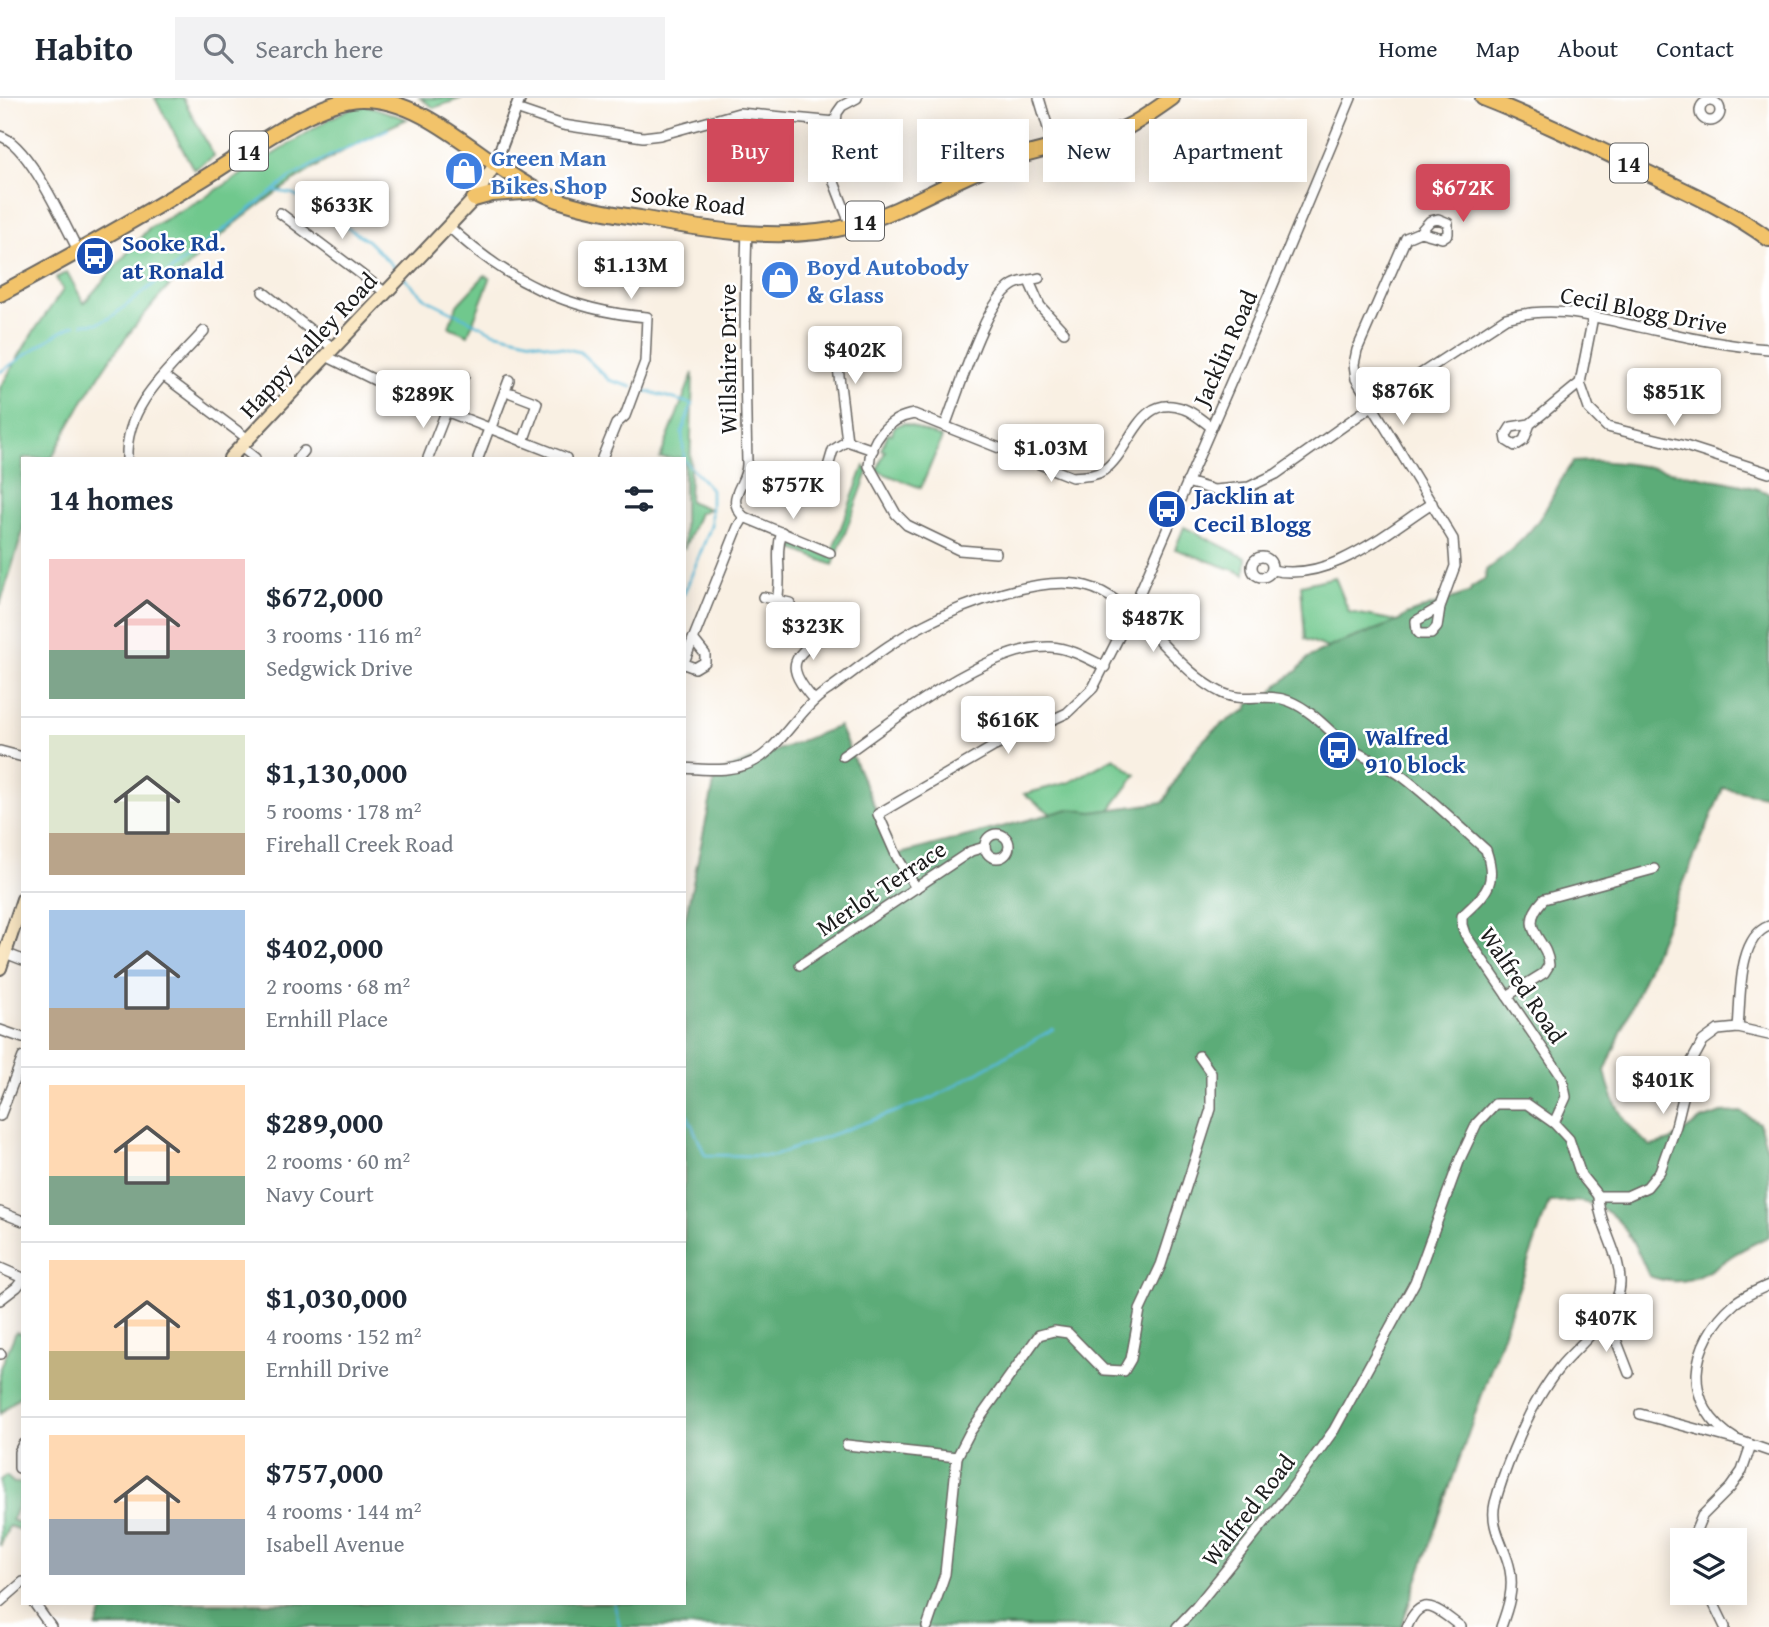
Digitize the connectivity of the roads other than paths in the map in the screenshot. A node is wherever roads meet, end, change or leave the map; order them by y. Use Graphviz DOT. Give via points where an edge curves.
graph roads {
  1 [pos="857,98"];
  2 [pos="1040,98"];
  3 [pos="1172,98"];
  4 [pos="1351,98"];
  5 [pos="1483,98"];
  6 [pos="518,103"];
  7 [pos="808,119"];
  8 [pos="836,119"];
  9 [pos="1046,119"];
  10 [pos="1135,122"];
  11 [pos="0,135"];
  12 [pos="1043,151"];
  13 [pos="495,163"];
  14 [pos="835,182"];
  15 [pos="538,191"];
  16 [pos="474,199"];
  17 [pos="280,213"];
  18 [pos="448,226"];
  19 [pos="851,226"];
  20 [pos="747,231"];
  21 [pos="1420,232"];
  22 [pos="1769,239"];
  23 [pos="79,252"];
  24 [pos="263,292"];
  25 [pos="386,293"];
  26 [pos="0,295"];
  27 [pos="1593,317"];
  28 [pos="204,331"];
  29 [pos="1065,332"];
  30 [pos="834,335"];
  31 [pos="1769,349"];
  32 [pos="330,352"];
  33 [pos="164,376"];
  34 [pos="464,376"];
  35 [pos="509,380"];
  36 [pos="1580,383"];
  37 [pos="511,393"];
  38 [pos="1373,405"];
  39 [pos="436,408"];
  40 [pos="446,412"];
  41 [pos="1530,424"];
  42 [pos="945,426"];
  43 [pos="1211,427"];
  44 [pos="490,429"];
  45 [pos="847,441"];
  46 [pos="523,442"];
  47 [pos="244,443"];
  48 [pos="873,450"];
  49 [pos="127,457"];
  50 [pos="231,457"];
  51 [pos="254,457"];
  52 [pos="428,457"];
  53 [pos="478,457"];
  54 [pos="563,457"];
  55 [pos="602,457"];
  56 [pos="1769,474"];
  57 [pos="1187,482"];
  58 [pos="822,487"];
  59 [pos="1432,503"];
  60 [pos="744,517"];
  61 [pos="782,532"];
  62 [pos="830,553"];
  63 [pos="996,553"];
  64 [pos="1272,569"];
  65 [pos="763,597"];
  66 [pos="777,600"];
  67 [pos="790,603"];
  68 [pos="1440,607"];
  69 [pos="1131,613"];
  70 [pos="830,629"];
  71 [pos="693,639"];
  72 [pos="686,658"];
  73 [pos="686,664"];
  74 [pos="1105,667"];
  75 [pos="814,700"];
  76 [pos="0,751"];
  77 [pos="843,755"];
  78 [pos="21,756"];
  79 [pos="686,768"];
  80 [pos="985,847"];
  81 [pos="1654,869"];
  82 [pos="916,888"];
  83 [pos="21,905"];
  84 [pos="1769,926"];
  85 [pos="5,953"];
  86 [pos="21,959"];
  87 [pos="800,965"];
  88 [pos="0,968"];
  89 [pos="1507,996"];
  90 [pos="1738,1028"];
  91 [pos="0,1030"];
  92 [pos="1769,1035"];
  93 [pos="21,1037"];
  94 [pos="1199,1056"];
  95 [pos="21,1062"];
  96 [pos="0,1116"];
  97 [pos="1554,1123"];
  98 [pos="1598,1196"];
  99 [pos="0,1212"];
  100 [pos="21,1220"];
  101 [pos="0,1268"];
  102 [pos="21,1278"];
  103 [pos="21,1282"];
  104 [pos="1769,1284"];
  105 [pos="0,1300"];
  106 [pos="1600,1323"];
  107 [pos="1629,1373"];
  108 [pos="1640,1414"];
  109 [pos="1737,1440"];
  110 [pos="1751,1444"];
  111 [pos="846,1445"];
  112 [pos="21,1448"];
  113 [pos="1769,1451"];
  114 [pos="957,1457"];
  115 [pos="19,1468"];
  116 [pos="1697,1528"];
  117 [pos="21,1585"];
  118 [pos="0,1602"];
  119 [pos="35,1605"];
  120 [pos="1714,1605"];
  121 [pos="51,1627"];
  122 [pos="927,1627"];
  123 [pos="1177,1627"];
  124 [pos="1407,1627"];
  125 [pos="1461,1627"];
  126 [pos="1501,1627"];
  127 [pos="1725,1627"];
  1 -- 8 [label="street" via="842,106"];
  2 -- 9 [label="street"];
  3 -- 10 [label="main road, Sooke Road / 14"];
  4 -- 43 [label="street, Jacklin Road"];
  5 -- 22 [label="main road, 14" via="1724,210"];
  6 -- 7 [label="street" via="563,125 638,137 739,113"];
  6 -- 13 [label="street"];
  11 -- 23 [label="street" via="27,156"];
  12 -- 19 [label="main road, Sooke Road / 14" via="994,164"];
  13 -- 15 [label="main road, Sooke Road / 14"];
  13 -- 16 [label="main road, Happy Valley Road"];
  13 -- 23 [label="main road, Sooke Road / 14" via="423,114 401,104 358,98 330,104 297,120"];
  14 -- 19 [label="street"];
  15 -- 16 [label="main road"];
  15 -- 20 [label="main road, Sooke Road / 14" via="613,214"];
  16 -- 18 [label="main road, Happy Valley Road"];
  17 -- 25 [label="street"];
  18 -- 25 [label="main road, Happy Valley Road"];
  18 -- 55 [label="street" via="507,274 567,302 648,317 645,362 625,416 616,424"];
  19 -- 20 [label="main road, Sooke Road / 14" via="812,234"];
  20 -- 60 [label="street, Willshire Drive" via="747,469 735,499"];
  21 -- 38 [label="street" via="1406,239 1357,350 1356,379"];
  23 -- 26 [label="main road, Sooke Road / 14"];
  24 -- 32 [label="street"];
  25 -- 32 [label="main road, Happy Valley Road"];
  27 -- 31 [label="street, Cecil Blogg Drive" via="1731,346"];
  27 -- 36 [label="street"];
  27 -- 38 [label="street, Cecil Blogg Drive" via="1549,310 1506,318"];
  28 -- 33 [label="street"];
  29 -- 42 [label="street" via="1040,306 1034,279 1013,286 988,316"];
  30 -- 45 [label="street"];
  32 -- 39 [label="street" via="384,386"];
  32 -- 47 [label="main road, Happy Valley Road"];
  33 -- 47 [label="street"];
  33 -- 49 [label="street" via="135,414"];
  34 -- 39 [label="street" via="448,378"];
  35 -- 44 [label="street"];
  36 -- 41 [label="street"];
  36 -- 56 [label="street" via="1589,409 1607,427"];
  37 -- 46 [label="street" via="537,403"];
  38 -- 57 [label="street, Cecil Blogg Drive" via="1276,474 1249,487 1214,490"];
  38 -- 59 [label="street"];
  39 -- 40 [label="street"];
  40 -- 44 [label="street"];
  40 -- 52 [label="street"];
  42 -- 43 [label="street" via="1072,477 1104,470 1142,418 1155,409 1183,408"];
  42 -- 48 [label="street" via="914,414 899,416 887,425"];
  43 -- 57 [label="street, Jacklin Road"];
  44 -- 46 [label="street"];
  44 -- 53 [label="street"];
  45 -- 48 [label="street"];
  45 -- 58 [label="street" via="833,450"];
  46 -- 54 [label="street"];
  47 -- 50 [label="main road, Happy Valley Road"];
  47 -- 51 [label="street"];
  48 -- 63 [label="street" via="870,471 901,520 959,551"];
  57 -- 69 [label="street, Jacklin Road"];
  59 -- 64 [label="street" via="1331,566 1296,573"];
  59 -- 68 [label="street" via="1453,538 1455,566"];
  60 -- 61 [label="street"];
  60 -- 71 [label="street"];
  61 -- 62 [label="street"];
  61 -- 66 [label="street" via="777,551"];
  65 -- 66 [label="street"];
  66 -- 67 [label="street"];
  69 -- 74 [label="street, Jacklin Road"];
  69 -- 75 [label="street, Walfred Road" via="1085,585 1041,586 993,597 924,625"];
  69 -- 89 [label="street, Walfred Road" via="1206,684 1226,695 1269,696 1304,708 1350,748 1401,775 1486,850 1491,879 1486,892 1462,916 1462,925"];
  70 -- 75 [label="street" via="798,655 794,668 797,680"];
  71 -- 72 [label="street"];
  71 -- 73 [label="street" via="705,654 705,662 695,668"];
  74 -- 77 [label="street" via="1067,650 1032,648 1015,653 956,678"];
  74 -- 82 [label="street, Jacklin Road" via="1093,688 1067,713 993,747 878,814"];
  75 -- 79 [label="street, Walfred Road" via="753,762 720,769"];
  76 -- 78 [label="street"];
  80 -- 82 [label="street, Merlot Terrace" via="971,851"];
  81 -- 89 [label="street" via="1544,900 1533,915 1532,929 1549,965"];
  82 -- 87 [label="street, Merlot Terrace"];
  83 -- 85 [label="main road"];
  84 -- 90 [label="street" via="1756,933 1746,953"];
  85 -- 86 [label="street"];
  85 -- 88 [label="main road"];
  89 -- 97 [label="street, Walfred Road" via="1562,1077 1566,1097"];
  90 -- 92 [label="street"];
  90 -- 98 [label="street" via="1718,1030 1703,1041 1692,1061 1660,1171 1647,1188 1627,1196"];
  91 -- 93 [label="street"];
  94 -- 114 [label="street" via="1211,1073 1211,1109 1161,1265 1140,1310 1131,1359 1124,1371 1104,1370 1068,1333 1039,1335"];
  95 -- 96 [label="street"];
  97 -- 98 [label="street" via="1569,1139 1581,1175"];
  97 -- 123 [label="street, Walfred Road" via="1527,1104 1495,1104 1477,1123 1415,1282 1334,1430"];
  98 -- 106 [label="street" via="1620,1284 1618,1298"];
  99 -- 100 [label="street"];
  101 -- 102 [label="street"];
  103 -- 105 [label="street"];
  104 -- 109 [label="street" via="1720,1317 1698,1358 1696,1380 1710,1418"];
  106 -- 107 [label="street" via="1615,1336"];
  106 -- 126 [label="street" via="1559,1368 1538,1400 1522,1429 1494,1505 1496,1533 1510,1567 1512,1587"];
  108 -- 109 [label="street"];
  109 -- 110 [label="street"];
  110 -- 113 [label="street"];
  110 -- 116 [label="street" via="1742,1471 1702,1516"];
  111 -- 114 [label="street"];
  112 -- 115 [label="street"];
  114 -- 122 [label="street" via="945,1574"];
  117 -- 118 [label="street"];
  119 -- 121 [label="street"];
  120 -- 127 [label="street"];
  124 -- 125 [label="street" via="1412,1614 1426,1606"];
}
